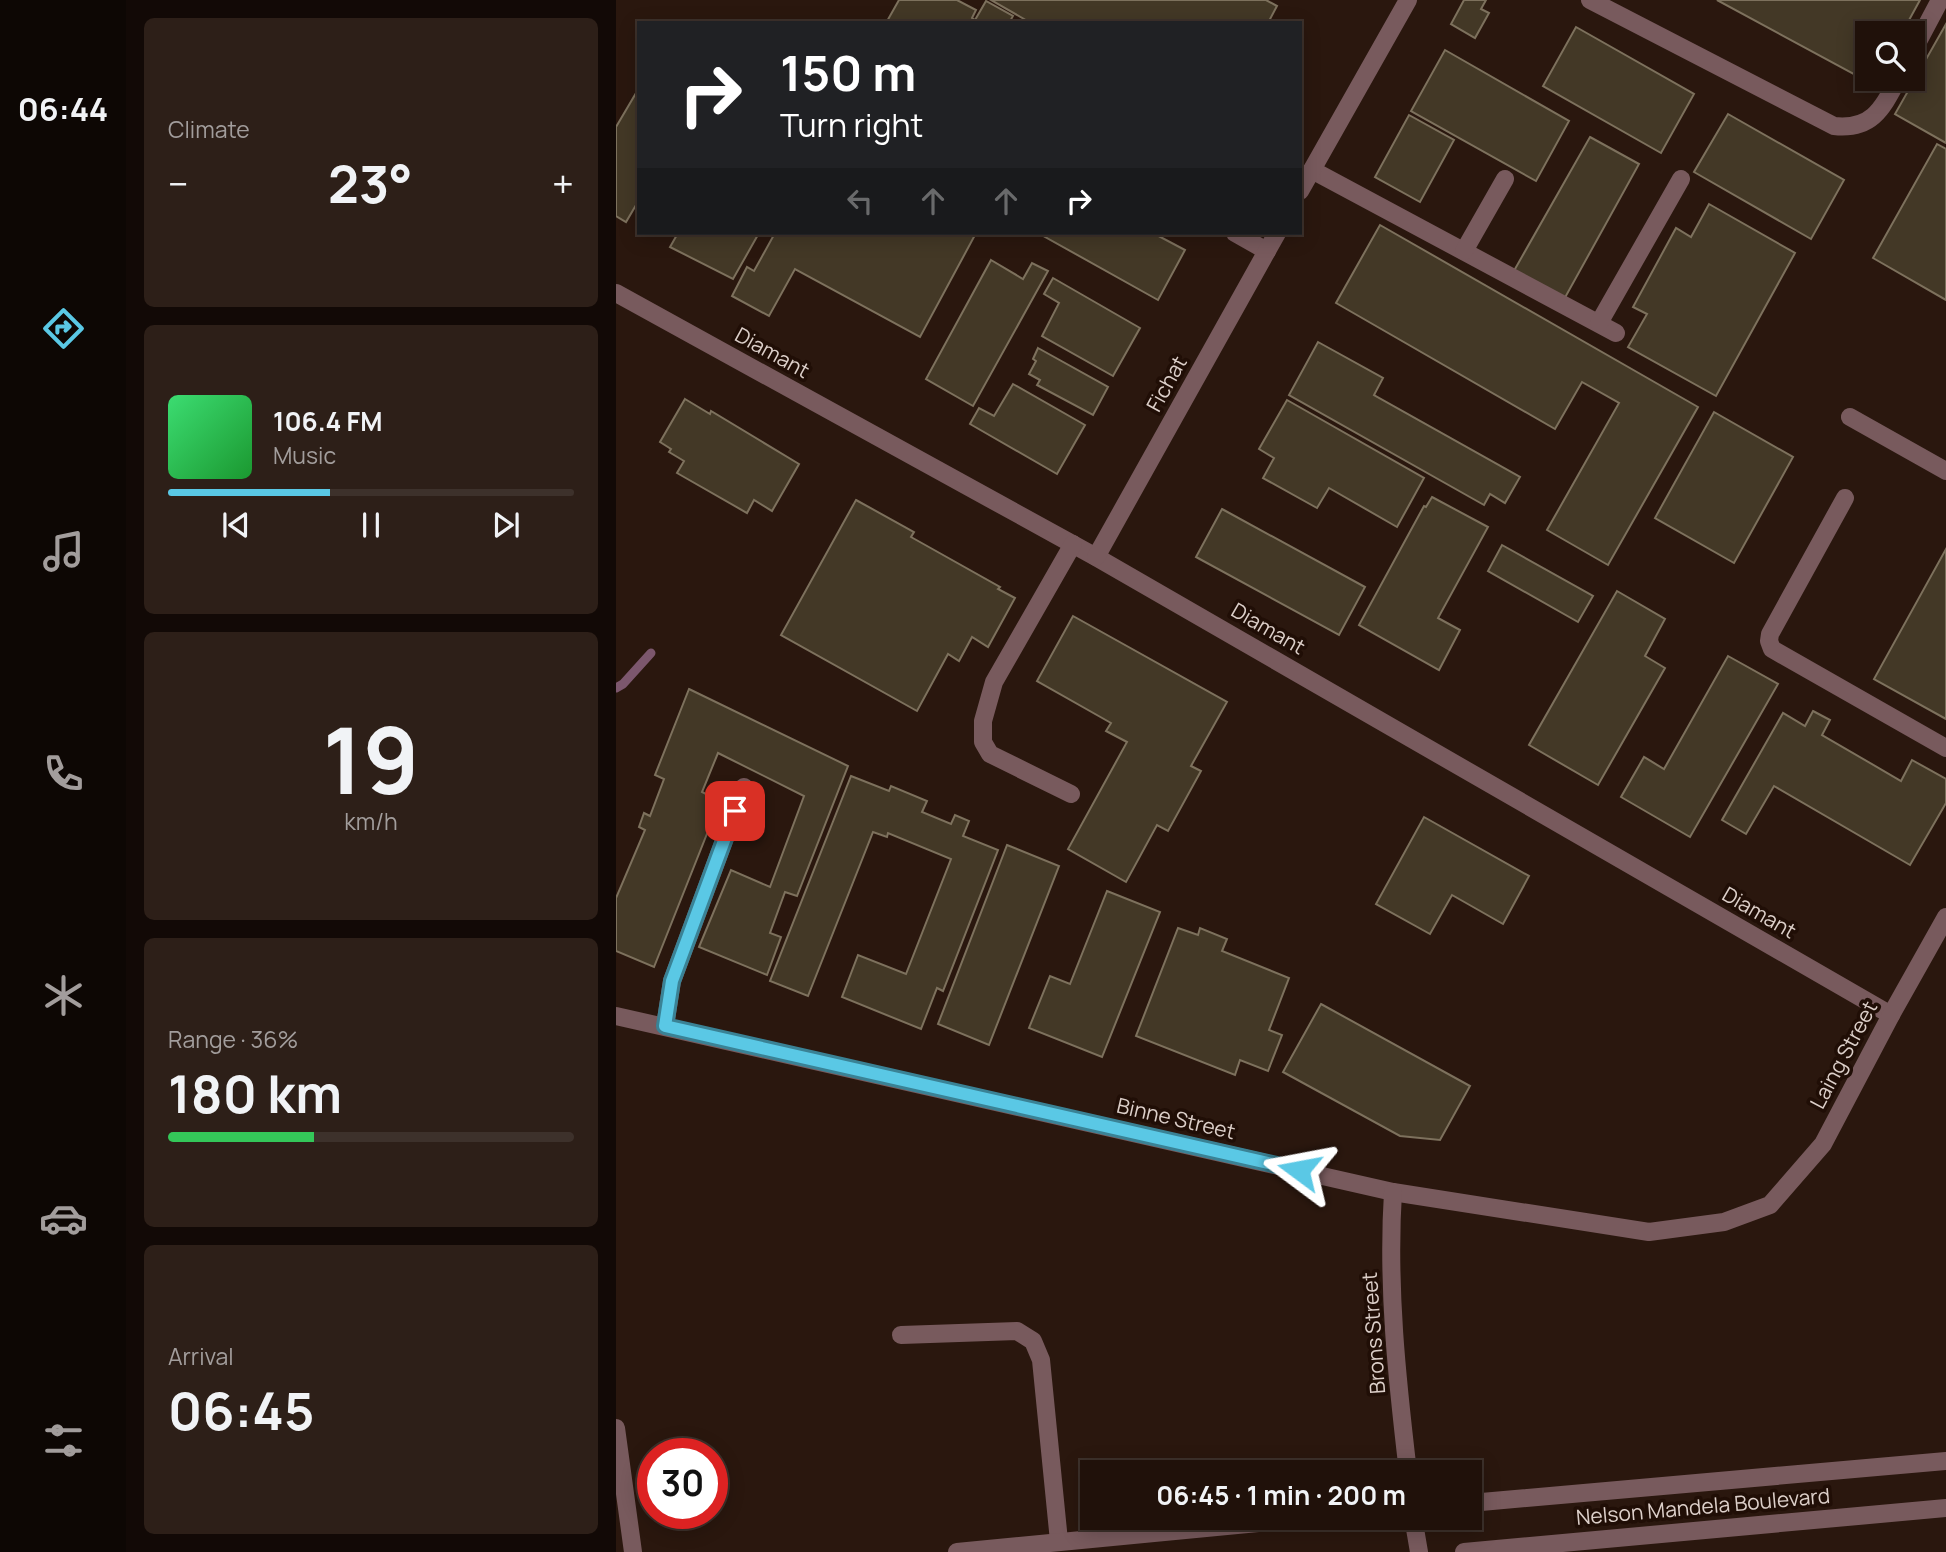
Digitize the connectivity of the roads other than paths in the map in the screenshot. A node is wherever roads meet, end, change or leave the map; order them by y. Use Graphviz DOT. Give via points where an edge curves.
graph roads {
  1 [pos="1408,0"];
  2 [pos="1590,0"];
  3 [pos="1940,0"];
  4 [pos="1925,28"];
  5 [pos="1892,91"];
  6 [pos="1312,170"];
  7 [pos="1505,179"];
  8 [pos="1681,179"];
  9 [pos="1302,188"];
  10 [pos="1239,235"];
  11 [pos="1276,235"];
  12 [pos="1267,251"];
  13 [pos="1464,251"];
  14 [pos="616,293"];
  15 [pos="1599,323"];
  16 [pos="1616,332"];
  17 [pos="1850,417"];
  18 [pos="1946,471"];
  19 [pos="1845,498"];
  20 [pos="1073,544"];
  21 [pos="1096,557"];
  22 [pos="1946,748"];
  23 [pos="744,787"];
  24 [pos="1070,794"];
  25 [pos="1946,917"];
  26 [pos="1891,1015"];
  27 [pos="616,1016"];
  28 [pos="665,1026"];
  29 [pos="1393,1192"];
  30 [pos="1770,1205"];
  31 [pos="901,1335"];
  32 [pos="616,1428"];
  33 [pos="1407,1460"];
  34 [pos="1946,1461"];
  35 [pos="1482,1502"];
  36 [pos="1946,1508"];
  37 [pos="1179,1530"];
  38 [pos="1415,1530"];
  39 [pos="1059,1541"];
  40 [pos="994,1550"];
  41 [pos="633,1552"];
  42 [pos="957,1552"];
  43 [pos="1419,1552"];
  44 [pos="1464,1552"];
  1 -- 6 [label="street"];
  2 -- 5 [label="street" via="1834,126 1851,128 1866,123"];
  3 -- 4 [label="street"];
  6 -- 9 [label="street"];
  6 -- 13 [label="street"];
  7 -- 13 [label="street"];
  8 -- 15 [label="street"];
  10 -- 12 [label="street"];
  11 -- 12 [label="street, Fichat"];
  12 -- 21 [label="street, Fichat"];
  13 -- 15 [label="street"];
  14 -- 20 [label="street, Diamant"];
  15 -- 16 [label="street"];
  17 -- 18 [label="street"];
  19 -- 22 [label="street" via="1770,634 1772,649"];
  20 -- 21 [label="street, Diamant"];
  20 -- 24 [label="street" via="994,682 983,721 983,741 990,754"];
  21 -- 26 [label="street, Diamant"];
  23 -- 28 [label="street" via="672,981"];
  25 -- 26 [label="street, Laing Street"];
  26 -- 30 [label="street, Laing Street" via="1823,1144"];
  27 -- 28 [label="street, Binne Street"];
  28 -- 29 [label="street, Binne Street"];
  29 -- 30 [label="street, Binne Street" via="1649,1232 1724,1222"];
  29 -- 33 [label="street, Brons Street" via="1393,1310"];
  31 -- 39 [label="street" via="1017,1331 1033,1341 1041,1360"];
  32 -- 41 [label="street"];
  34 -- 35 [label="street, Nelson Mandela Boulevard"];
  36 -- 44 [label="street, Nelson Mandela Boulevard"];
  37 -- 39 [label="street"];
  38 -- 43 [label="street"];
  39 -- 40 [label="street"];
  40 -- 42 [label="street"];
}
